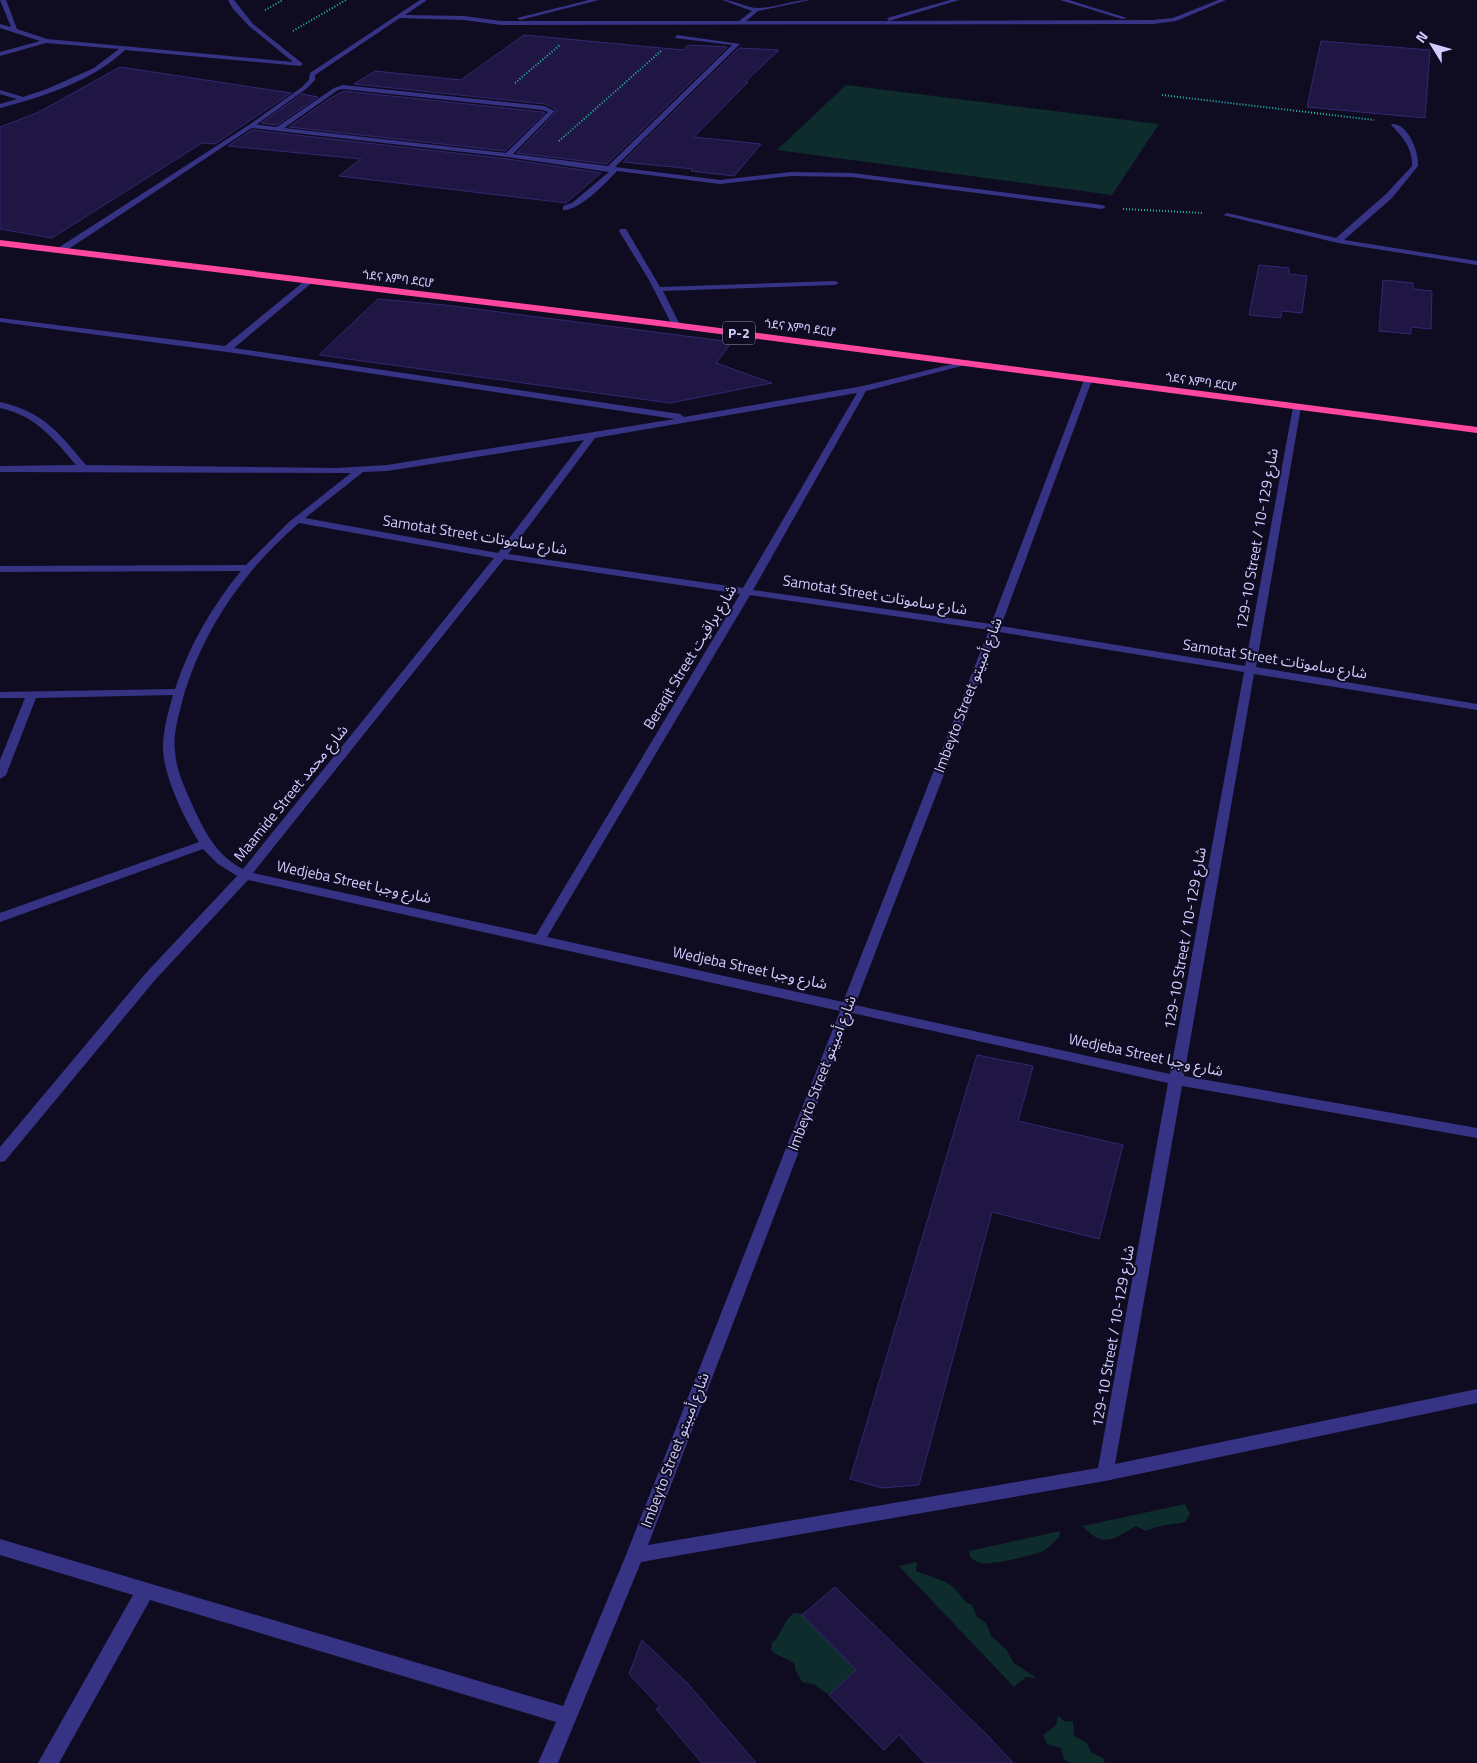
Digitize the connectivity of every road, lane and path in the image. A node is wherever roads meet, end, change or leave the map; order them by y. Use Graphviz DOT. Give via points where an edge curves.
graph roads {
  1 [pos="3,0"];
  2 [pos="231,0"];
  3 [pos="346,0"];
  4 [pos="424,0"];
  5 [pos="596,0"];
  6 [pos="725,0"];
  7 [pos="807,0"];
  8 [pos="956,0"];
  9 [pos="1063,0"];
  10 [pos="1223,0"];
  11 [pos="756,10"];
  12 [pos="401,17"];
  13 [pos="1138,22"];
  14 [pos="501,23"];
  15 [pos="740,23"];
  16 [pos="875,24"];
  17 [pos="0,26"];
  18 [pos="15,30"];
  19 [pos="677,37"];
  20 [pos="46,41"];
  21 [pos="273,42"];
  22 [pos="123,49"];
  23 [pos="0,54"];
  24 [pos="300,64"];
  25 [pos="312,74"];
  26 [pos="0,92"];
  27 [pos="1162,96"];
  28 [pos="24,99"];
  29 [pos="0,106"];
  30 [pos="1394,125"];
  31 [pos="251,126"];
  32 [pos="278,129"];
  33 [pos="508,155"];
  34 [pos="538,159"];
  35 [pos="611,170"];
  36 [pos="1102,207"];
  37 [pos="566,208"];
  38 [pos="1227,215"];
  39 [pos="623,231"];
  40 [pos="1338,241"];
  41 [pos="0,243"];
  42 [pos="61,250"];
  43 [pos="1477,263"];
  44 [pos="310,281"];
  45 [pos="835,283"];
  46 [pos="657,290"];
  47 [pos="0,320"];
  48 [pos="676,325"];
  49 [pos="228,350"];
  50 [pos="966,362"];
  51 [pos="1088,380"];
  52 [pos="863,389"];
  53 [pos="0,405"];
  54 [pos="1297,407"];
  55 [pos="693,419"];
  56 [pos="1477,430"];
  57 [pos="592,436"];
  58 [pos="83,468"];
  59 [pos="0,469"];
  60 [pos="360,470"];
  61 [pos="298,520"];
  62 [pos="501,556"];
  63 [pos="247,568"];
  64 [pos="0,569"];
  65 [pos="747,590"];
  66 [pos="995,628"];
  67 [pos="1250,671"];
  68 [pos="178,692"];
  69 [pos="32,694"];
  70 [pos="0,695"];
  71 [pos="1477,707"];
  72 [pos="0,775"];
  73 [pos="205,844"];
  74 [pos="245,875"];
  75 [pos="0,918"];
  76 [pos="540,939"];
  77 [pos="848,1006"];
  78 [pos="1176,1080"];
  79 [pos="1477,1133"];
  80 [pos="0,1157"];
  81 [pos="1477,1396"];
  82 [pos="1105,1474"];
  83 [pos="0,1547"];
  84 [pos="635,1555"];
  85 [pos="145,1591"];
  86 [pos="567,1716"];
  87 [pos="48,1763"];
  88 [pos="548,1763"];
  1 -- 18 [label="street"];
  2 -- 21 [label="street" via="234,8"];
  3 -- 21 [label="path"];
  4 -- 12 [label="street"];
  5 -- 14 [label="street"];
  6 -- 11 [label="street"];
  7 -- 11 [label="street"];
  8 -- 16 [label="street"];
  9 -- 13 [label="street"];
  10 -- 13 [label="street" via="1174,20"];
  11 -- 15 [label="street"];
  12 -- 14 [label="street" via="464,18"];
  12 -- 25 [label="street"];
  13 -- 16 [label="street"];
  14 -- 15 [label="street"];
  15 -- 16 [label="street"];
  17 -- 18 [label="street"];
  18 -- 20 [label="street"];
  19 -- 34 [label="path"];
  19 -- 35 [label="street" via="737,44"];
  20 -- 22 [label="street"];
  20 -- 23 [label="street"];
  21 -- 24 [label="street"];
  22 -- 24 [label="street"];
  22 -- 28 [label="street" via="97,69"];
  24 -- 25 [label="street"];
  25 -- 31 [label="street" via="312,80 304,88"];
  26 -- 28 [label="street"];
  27 -- 30 [label="path" via="1333,114"];
  28 -- 29 [label="street"];
  30 -- 40 [label="street" via="1402,131 1412,150 1415,166 1389,196"];
  31 -- 32 [label="street"];
  31 -- 42 [label="street"];
  32 -- 33 [label="street"];
  32 -- 33 [label="street" via="336,88 343,87 552,111"];
  33 -- 34 [label="street"];
  34 -- 35 [label="street"];
  35 -- 36 [label="street" via="706,182 791,174 852,176"];
  35 -- 37 [label="street" via="575,205"];
  36 -- 38 [label="path"];
  38 -- 40 [label="street"];
  39 -- 46 [label="street"];
  40 -- 43 [label="street"];
  41 -- 42 [label="highway, ጎደና እምባ ደርሆ / P-2"];
  42 -- 44 [label="highway, ጎደና እምባ ደርሆ / P-2"];
  44 -- 48 [label="highway, ጎደና እምባ ደርሆ / P-2"];
  44 -- 49 [label="street"];
  45 -- 46 [label="street"];
  46 -- 48 [label="street"];
  47 -- 49 [label="street"];
  48 -- 50 [label="highway, ጎደና እምባ ደርሆ / P-2"];
  49 -- 55 [label="street"];
  50 -- 51 [label="highway, ጎደና እምባ ደርሆ / P-2"];
  50 -- 52 [label="street"];
  51 -- 54 [label="highway, ጎደና እምባ ደርሆ / P-2"];
  51 -- 66 [label="street, Imbeyto Street شارع أمبيتو"];
  52 -- 55 [label="street"];
  52 -- 65 [label="street, Beraqit Street شارع براقيت"];
  53 -- 58 [label="street" via="39,418"];
  54 -- 56 [label="highway, ጎደና እምባ ደርሆ / P-2"];
  54 -- 67 [label="street, 129-10 Street / شارع 129-10"];
  55 -- 57 [label="street"];
  57 -- 60 [label="street"];
  57 -- 62 [label="street, Maamide Street شارع محمد"];
  58 -- 59 [label="street"];
  58 -- 60 [label="street"];
  60 -- 61 [label="street, Wedjeba Street شارع وجبا"];
  61 -- 62 [label="street, Samotat Street شارع ساموتات"];
  61 -- 63 [label="street, Wedjeba Street شارع وجبا"];
  62 -- 65 [label="street, Samotat Street شارع ساموتات"];
  62 -- 74 [label="street, Maamide Street شارع محمد"];
  63 -- 64 [label="street"];
  63 -- 68 [label="street, Wedjeba Street شارع وجبا" via="214,615 193,654"];
  65 -- 66 [label="street, Samotat Street شارع ساموتات"];
  65 -- 76 [label="street, Beraqit Street شارع براقيت"];
  66 -- 67 [label="street, Samotat Street شارع ساموتات"];
  66 -- 77 [label="street, Imbeyto Street شارع أمبيتو"];
  67 -- 71 [label="street, Samotat Street شارع ساموتات"];
  67 -- 78 [label="street, 129-10 Street / شارع 129-10"];
  68 -- 69 [label="street"];
  68 -- 73 [label="street, Wedjeba Street شارع وجبا" via="170,729 173,774"];
  69 -- 70 [label="street"];
  69 -- 72 [label="street"];
  73 -- 74 [label="street, Wedjeba Street شارع وجبا" via="228,868"];
  73 -- 75 [label="street"];
  74 -- 76 [label="street, Wedjeba Street شارع وجبا"];
  74 -- 80 [label="street, Maamide Street شارع محمد" via="150,977"];
  76 -- 77 [label="street, Wedjeba Street شارع وجبا"];
  77 -- 78 [label="street, Wedjeba Street شارع وجبا"];
  77 -- 84 [label="street, Imbeyto Street شارع أمبيتو"];
  78 -- 79 [label="street, Wedjeba Street شارع وجبا"];
  78 -- 82 [label="street, 129-10 Street / شارع 129-10"];
  81 -- 82 [label="street"];
  82 -- 84 [label="street"];
  83 -- 85 [label="street"];
  84 -- 86 [label="street, Imbeyto Street شارع أمبيتو"];
  85 -- 86 [label="street"];
  85 -- 87 [label="street"];
  86 -- 88 [label="street, Imbeyto Street شارع أمبيتو"];
}
